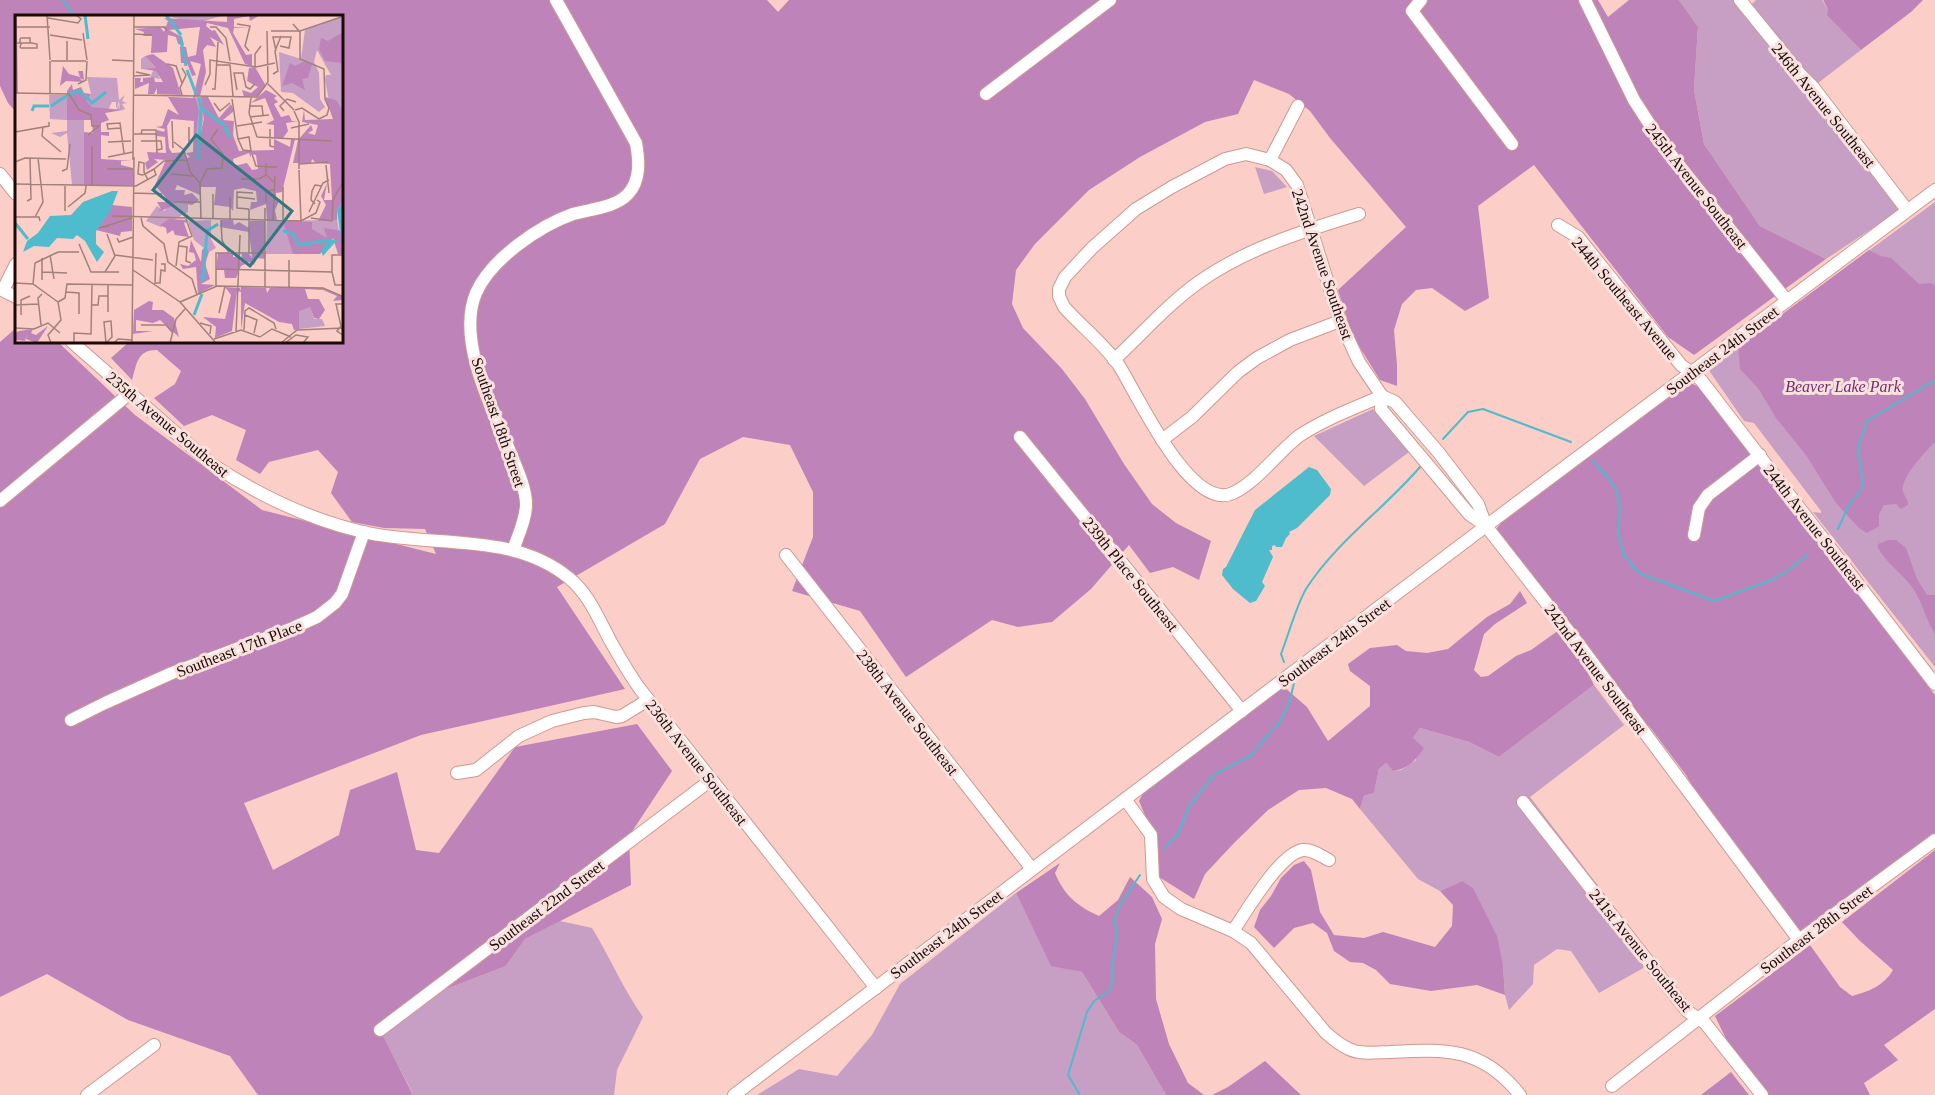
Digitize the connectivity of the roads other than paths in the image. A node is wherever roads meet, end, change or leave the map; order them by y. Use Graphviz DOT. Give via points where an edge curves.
graph roads {
  1 [pos="556,0"];
  2 [pos="1110,0"];
  3 [pos="1421,0"];
  4 [pos="1585,0"];
  5 [pos="1740,0"];
  6 [pos="986,94"];
  7 [pos="1298,106"];
  8 [pos="1512,144"];
  9 [pos="1270,160"];
  10 [pos="0,174"];
  11 [pos="1935,190"];
  12 [pos="15,193"];
  13 [pos="1907,210"];
  14 [pos="1359,214"];
  15 [pos="1558,225"];
  16 [pos="1310,229"];
  17 [pos="15,266"];
  18 [pos="1,289"];
  19 [pos="15,296"];
  20 [pos="1787,301"];
  21 [pos="1340,321"];
  22 [pos="74,344"];
  23 [pos="1114,360"];
  24 [pos="1691,373"];
  25 [pos="130,393"];
  26 [pos="1382,396"];
  27 [pos="1020,437"];
  28 [pos="1162,440"];
  29 [pos="1760,455"];
  30 [pos="0,501"];
  31 [pos="1486,526"];
  32 [pos="364,532"];
  33 [pos="1694,535"];
  34 [pos="513,550"];
  35 [pos="786,555"];
  36 [pos="1935,684"];
  37 [pos="648,700"];
  38 [pos="1242,711"];
  39 [pos="71,720"];
  40 [pos="457,773"];
  41 [pos="711,780"];
  42 [pos="1125,800"];
  43 [pos="1523,802"];
  44 [pos="1935,840"];
  45 [pos="1329,860"];
  46 [pos="1032,869"];
  47 [pos="1233,931"];
  48 [pos="1799,940"];
  49 [pos="876,988"];
  50 [pos="1698,1018"];
  51 [pos="380,1030"];
  52 [pos="154,1045"];
  53 [pos="1612,1086"];
  54 [pos="87,1095"];
  55 [pos="734,1095"];
  56 [pos="1520,1095"];
  57 [pos="1761,1095"];
  1 -- 34 [label="street, Southeast 18th Street" via="636,143 638,175 623,200 573,214 536,231 516,246 494,268 473,302 471,336 478,369 526,500"];
  2 -- 6 [label="street"];
  3 -- 8 [label="street" via="1412,10"];
  4 -- 20 [label="street, 245th Avenue Southeast" via="1650,126"];
  5 -- 13 [label="street, 246th Avenue Southeast"];
  7 -- 9 [label="street"];
  9 -- 16 [label="street, 242nd Avenue Southeast" via="1286,170 1297,185"];
  9 -- 23 [label="street" via="1246,154 1225,159 1152,198 1120,222 1061,282 1059,296 1064,307"];
  10 -- 12 [label="street"];
  11 -- 13 [label="street, Southeast 24th Street"];
  13 -- 20 [label="street, Southeast 24th Street"];
  14 -- 16 [label="street"];
  15 -- 24 [label="street, 244th Southeast Avenue" via="1578,237"];
  16 -- 21 [label="street, 242nd Avenue Southeast"];
  16 -- 23 [label="street" via="1241,257 1199,282"];
  17 -- 18 [label="street"];
  18 -- 19 [label="street"];
  20 -- 24 [label="street, Southeast 24th Street"];
  21 -- 26 [label="street, 242nd Avenue Southeast" via="1359,362"];
  21 -- 28 [label="street" via="1290,340 1257,358"];
  22 -- 25 [label="street, 235th Avenue Southeast"];
  23 -- 28 [label="street"];
  24 -- 29 [label="street, 244th Avenue Southeast" via="1701,380"];
  24 -- 31 [label="street, Southeast 24th Street"];
  25 -- 30 [label="street"];
  25 -- 32 [label="street, 235th Avenue Southeast" via="235,480 307,516"];
  26 -- 28 [label="street" via="1299,436 1241,487 1227,494 1217,494 1196,481"];
  26 -- 31 [label="street, 242nd Avenue Southeast" via="1381,410 1469,513"];
  27 -- 38 [label="street, 239th Place Southeast"];
  29 -- 33 [label="street" via="1708,495 1699,508"];
  29 -- 36 [label="street, 244th Avenue Southeast"];
  31 -- 38 [label="street, Southeast 24th Street"];
  31 -- 48 [label="street, 242nd Avenue Southeast"];
  32 -- 34 [label="street, 235th Avenue Southeast"];
  32 -- 39 [label="street, Southeast 17th Place" via="342,594 317,617 162,677"];
  34 -- 37 [label="street, 236th Avenue Southeast" via="551,566 576,584"];
  35 -- 46 [label="street, 238th Avenue Southeast"];
  37 -- 40 [label="street" via="622,716 584,712 552,721 519,736 476,770"];
  37 -- 41 [label="street, 236th Avenue Southeast"];
  38 -- 42 [label="street, Southeast 24th Street"];
  41 -- 49 [label="street, 236th Avenue Southeast"];
  41 -- 51 [label="street, Southeast 22nd Street"];
  42 -- 46 [label="street, Southeast 24th Street"];
  42 -- 47 [label="street" via="1150,835 1154,879 1164,897 1181,909"];
  43 -- 50 [label="street, 241st Avenue Southeast" via="1687,1011"];
  44 -- 48 [label="street, Southeast 28th Street"];
  45 -- 47 [label="street" via="1306,850 1288,856"];
  46 -- 49 [label="street, Southeast 24th Street"];
  47 -- 56 [label="street" via="1258,950 1326,1033 1349,1050 1453,1052 1499,1073"];
  48 -- 50 [label="street, Southeast 28th Street"];
  49 -- 55 [label="street, Southeast 24th Street"];
  50 -- 53 [label="street, Southeast 28th Street"];
  50 -- 57 [label="street, 241st Avenue Southeast"];
  52 -- 54 [label="street"];
}
